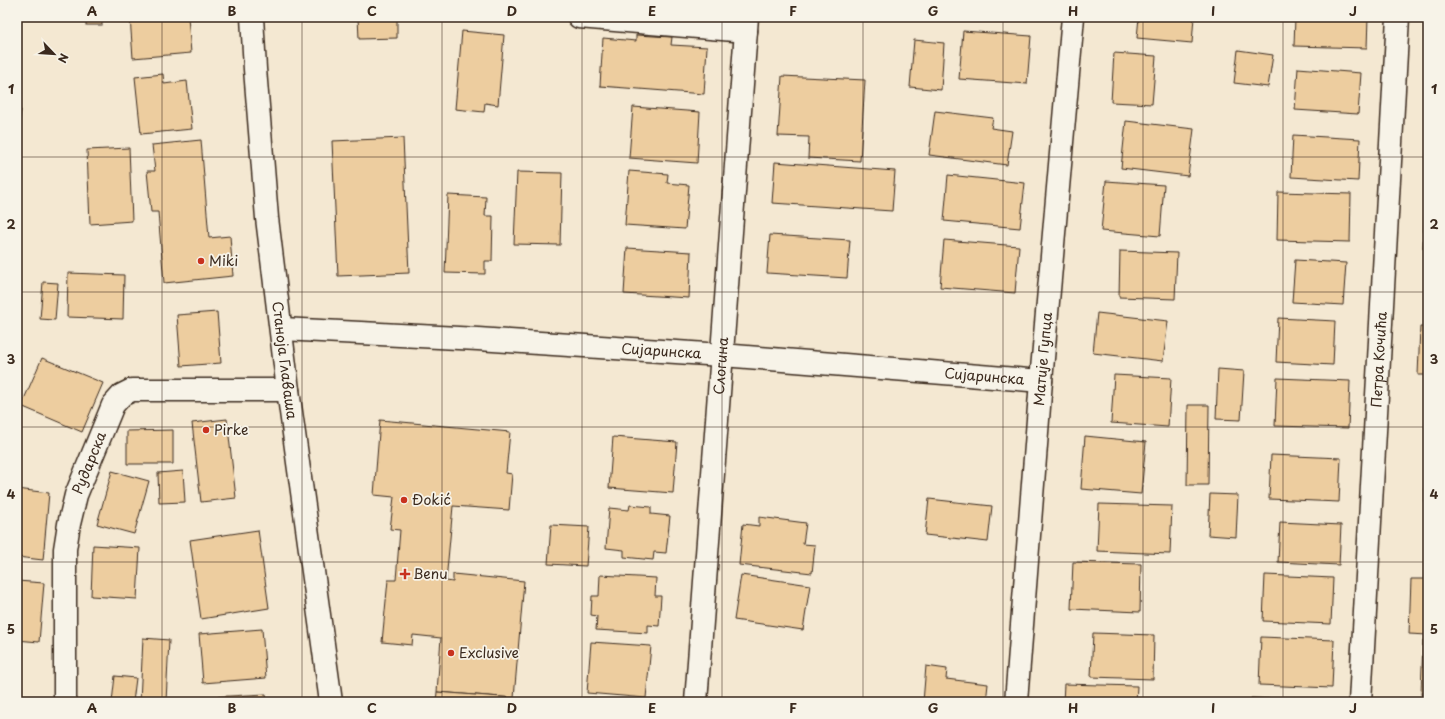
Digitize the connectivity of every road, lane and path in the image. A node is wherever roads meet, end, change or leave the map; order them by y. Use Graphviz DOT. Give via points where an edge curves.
graph roads {
  1 [pos="252,17"];
  2 [pos="579,17"];
  3 [pos="1073,17"];
  4 [pos="1398,17"];
  5 [pos="746,24"];
  6 [pos="282,329"];
  7 [pos="722,355"];
  8 [pos="1041,381"];
  9 [pos="288,390"];
  10 [pos="65,702"];
  11 [pos="331,702"];
  12 [pos="696,702"];
  13 [pos="1016,702"];
  14 [pos="1360,702"];
  1 -- 6 [label="street, Станоја Главаша" via="267,218"];
  2 -- 5 [label="street, Слогина"];
  3 -- 8 [label="street, Матије Гупца"];
  4 -- 14 [label="street, Петра Кочића"];
  5 -- 7 [label="street, Слогина"];
  6 -- 7 [label="street, Сијаринска"];
  6 -- 9 [label="street, Станоја Главаша"];
  7 -- 8 [label="street, Сијаринска"];
  7 -- 12 [label="street, Слогина"];
  8 -- 13 [label="street, Матије Гупца"];
  9 -- 10 [label="street, Рударска" via="132,390 122,394 113,405 76,495 69,524 65,549"];
  9 -- 11 [label="street, Станоја Главаша"];
}
